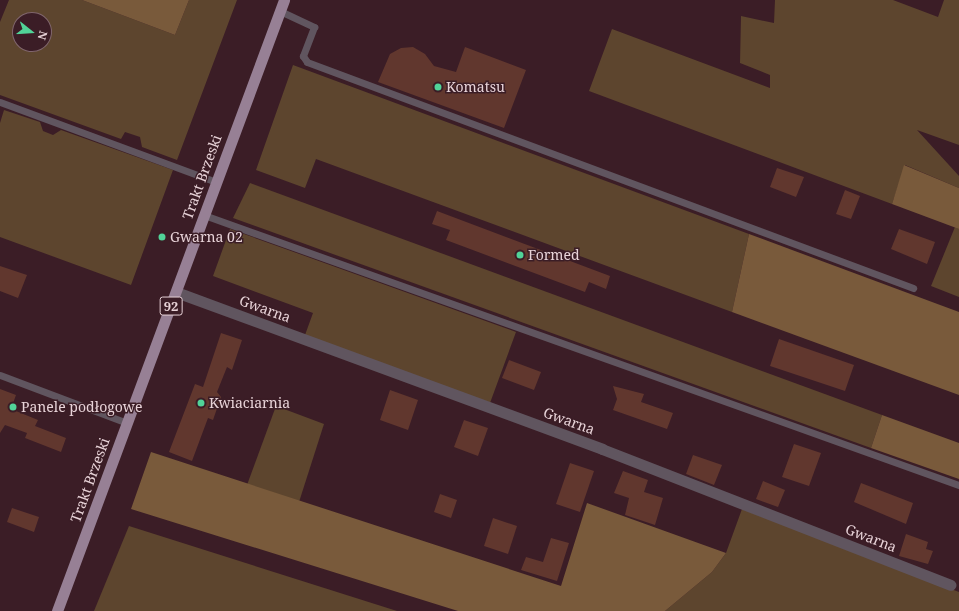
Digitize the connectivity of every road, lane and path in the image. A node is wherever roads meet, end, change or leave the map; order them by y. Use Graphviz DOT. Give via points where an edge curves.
graph roads {
  1 [pos="284,0"];
  2 [pos="280,11"];
  3 [pos="0,102"];
  4 [pos="216,182"];
  5 [pos="204,215"];
  6 [pos="913,288"];
  7 [pos="176,292"];
  8 [pos="0,375"];
  9 [pos="127,423"];
  10 [pos="959,485"];
  11 [pos="950,585"];
  12 [pos="57,611"];
  1 -- 2 [label="main road, Trakt Brzeski / 92"];
  2 -- 4 [label="main road, Trakt Brzeski / 92"];
  2 -- 6 [label="lane" via="314,27 303,56 307,62"];
  3 -- 4 [label="lane"];
  4 -- 5 [label="main road, Trakt Brzeski / 92"];
  5 -- 7 [label="main road, Trakt Brzeski / 92"];
  5 -- 10 [label="lane"];
  7 -- 9 [label="main road, Trakt Brzeski / 92"];
  7 -- 11 [label="street, Gwarna" via="602,449"];
  8 -- 9 [label="lane"];
  9 -- 12 [label="main road, Trakt Brzeski / 92"];
}
